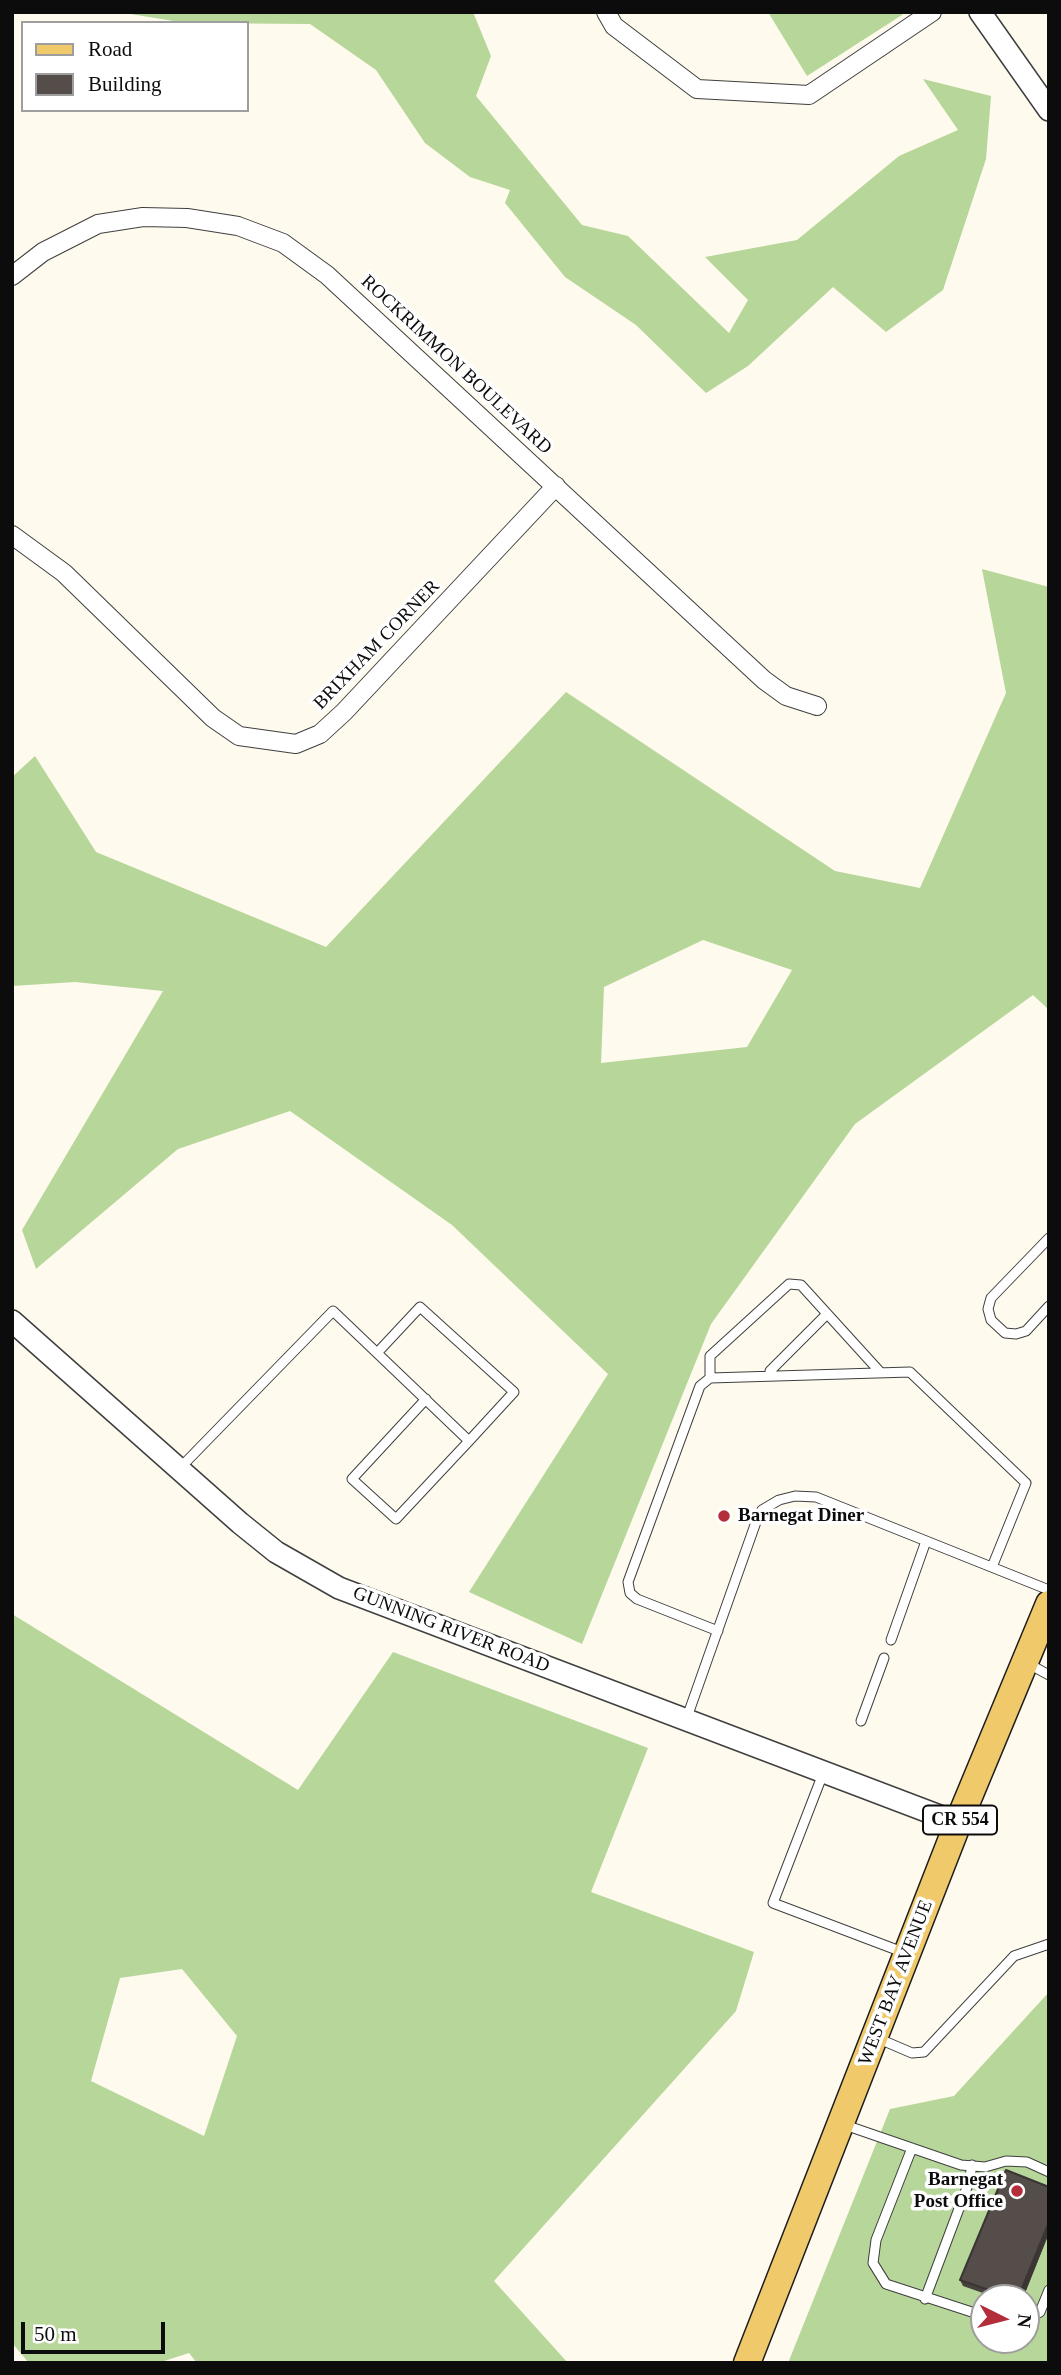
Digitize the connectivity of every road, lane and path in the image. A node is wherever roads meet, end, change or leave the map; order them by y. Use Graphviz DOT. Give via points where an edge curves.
graph roads {
  1 [pos="606,12"];
  2 [pos="932,12"];
  3 [pos="980,12"];
  4 [pos="1049,110"];
  5 [pos="12,276"];
  6 [pos="556,486"];
  7 [pos="12,535"];
  8 [pos="817,706"];
  9 [pos="1049,1238"];
  10 [pos="1049,1306"];
  11 [pos="827,1314"];
  12 [pos="12,1321"];
  13 [pos="377,1353"];
  14 [pos="881,1373"];
  15 [pos="770,1376"];
  16 [pos="710,1378"];
  17 [pos="426,1399"];
  18 [pos="470,1441"];
  19 [pos="179,1469"];
  20 [pos="926,1541"];
  21 [pos="992,1567"];
  22 [pos="1049,1590"];
  23 [pos="1049,1604"];
  24 [pos="718,1631"];
  25 [pos="891,1640"];
  26 [pos="884,1658"];
  27 [pos="1025,1662"];
  28 [pos="1049,1675"];
  29 [pos="686,1720"];
  30 [pos="861,1721"];
  31 [pos="824,1770"];
  32 [pos="958,1823"];
  33 [pos="1049,1944"];
  34 [pos="907,1954"];
  35 [pos="875,2037"];
  36 [pos="841,2124"];
  37 [pos="912,2148"];
  38 [pos="972,2165"];
  39 [pos="1049,2172"];
  40 [pos="1049,2290"];
  41 [pos="925,2299"];
  42 [pos="970,2312"];
  43 [pos="1040,2312"];
  44 [pos="747,2363"];
  1 -- 2 [label="street" via="614,26 696,89 802,95 809,95"];
  3 -- 4 [label="street"];
  5 -- 6 [label="street, ROCKRIMMON BOULEVARD" via="43,251 98,224 142,217 238,226 283,243 327,275"];
  6 -- 7 [label="street, BRIXHAM CORNER" via="344,712 320,734 296,744 239,736 213,718 64,573"];
  6 -- 8 [label="street, ROCKRIMMON BOULEVARD" via="764,680 786,696"];
  9 -- 10 [label="lane" via="991,1298 988,1309 991,1320 1005,1333 1016,1334 1026,1331"];
  11 -- 14 [label="lane"];
  11 -- 15 [label="lane"];
  11 -- 16 [label="lane" via="801,1285 789,1284 710,1356"];
  12 -- 19 [label="street, GUNNING RIVER ROAD"];
  13 -- 17 [label="lane"];
  13 -- 18 [label="lane" via="420,1307 514,1392"];
  13 -- 19 [label="lane" via="333,1311"];
  14 -- 15 [label="lane"];
  14 -- 21 [label="lane" via="910,1372 1026,1483"];
  15 -- 16 [label="lane"];
  16 -- 24 [label="lane" via="700,1386 628,1582 637,1599"];
  17 -- 18 [label="lane"];
  17 -- 18 [label="lane" via="352,1479 396,1519"];
  19 -- 29 [label="street, GUNNING RIVER ROAD" via="276,1552 339,1588"];
  20 -- 21 [label="lane"];
  20 -- 24 [label="lane" via="816,1497 779,1500 762,1510 756,1522"];
  20 -- 25 [label="lane"];
  21 -- 22 [label="lane"];
  23 -- 27 [label="main road, WEST BAY AVENUE / CR 554"];
  24 -- 29 [label="lane"];
  26 -- 30 [label="lane"];
  27 -- 28 [label="lane"];
  27 -- 32 [label="main road, WEST BAY AVENUE / CR 554"];
  29 -- 31 [label="street, GUNNING RIVER ROAD"];
  31 -- 32 [label="street, GUNNING RIVER ROAD"];
  31 -- 34 [label="lane" via="773,1903"];
  32 -- 34 [label="main road, WEST BAY AVENUE / CR 554"];
  33 -- 35 [label="lane" via="1014,1956 924,2052 912,2053"];
  34 -- 35 [label="main road, WEST BAY AVENUE / CR 554"];
  35 -- 36 [label="main road, WEST BAY AVENUE / CR 554"];
  36 -- 37 [label="lane"];
  36 -- 44 [label="main road, WEST BAY AVENUE / CR 554"];
  37 -- 38 [label="lane"];
  37 -- 41 [label="lane" via="876,2240 873,2263 886,2284"];
  38 -- 39 [label="lane" via="1027,2162"];
  38 -- 41 [label="lane"];
  40 -- 43 [label="lane"];
  41 -- 42 [label="lane"];
}
